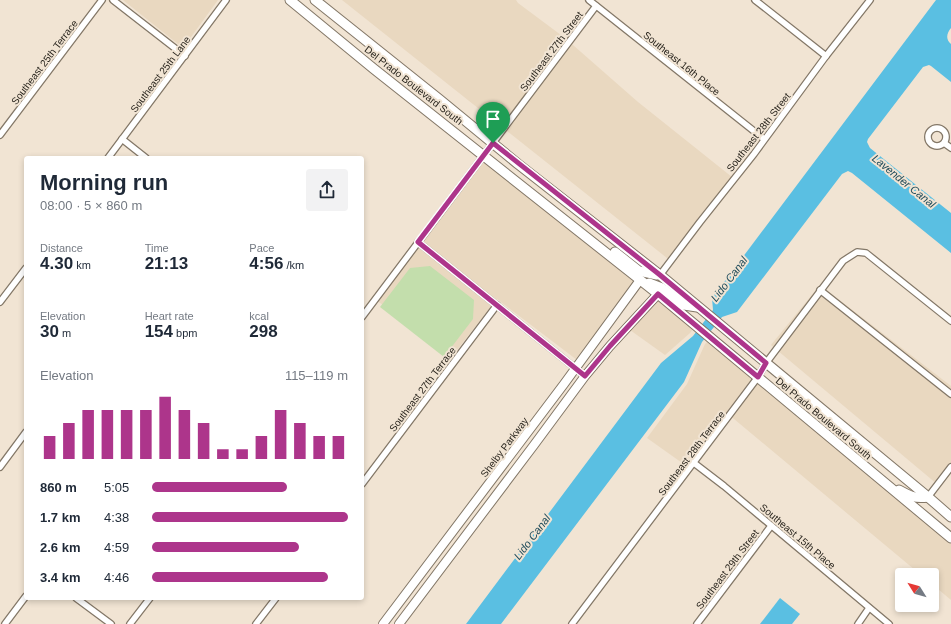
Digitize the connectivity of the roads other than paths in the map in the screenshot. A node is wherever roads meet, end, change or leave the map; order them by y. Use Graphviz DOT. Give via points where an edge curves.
graph roads {
  1 [pos="102,0"];
  2 [pos="113,0"];
  3 [pos="226,0"];
  4 [pos="315,0"];
  5 [pos="589,0"];
  6 [pos="755,0"];
  7 [pos="870,0"];
  8 [pos="296,2"];
  9 [pos="596,6"];
  10 [pos="184,56"];
  11 [pos="826,56"];
  12 [pos="0,134"];
  13 [pos="122,139"];
  14 [pos="764,139"];
  15 [pos="493,143"];
  16 [pos="944,143"];
  17 [pos="951,148"];
  18 [pos="484,155"];
  19 [pos="109,156"];
  20 [pos="143,156"];
  21 [pos="418,242"];
  22 [pos="597,245"];
  23 [pos="24,271"];
  24 [pos="660,275"];
  25 [pos="640,280"];
  26 [pos="820,290"];
  27 [pos="658,294"];
  28 [pos="0,302"];
  29 [pos="497,305"];
  30 [pos="701,309"];
  31 [pos="364,314"];
  32 [pos="951,321"];
  33 [pos="766,363"];
  34 [pos="576,368"];
  35 [pos="585,376"];
  36 [pos="758,377"];
  37 [pos="951,394"];
  38 [pos="24,435"];
  39 [pos="694,463"];
  40 [pos="0,467"];
  41 [pos="951,468"];
  42 [pos="364,481"];
  43 [pos="885,483"];
  44 [pos="928,497"];
  45 [pos="951,517"];
  46 [pos="771,526"];
  47 [pos="951,538"];
  48 [pos="24,599"];
  49 [pos="79,600"];
  50 [pos="148,600"];
  51 [pos="274,600"];
  52 [pos="869,608"];
  53 [pos="5,624"];
  54 [pos="111,624"];
  55 [pos="130,624"];
  56 [pos="256,624"];
  57 [pos="384,624"];
  58 [pos="399,624"];
  59 [pos="572,624"];
  60 [pos="697,624"];
  61 [pos="858,624"];
  62 [pos="889,624"];
  1 -- 12 [label="street, Southeast 25th Terrace"];
  2 -- 10 [label="street"];
  3 -- 10 [label="street, Southeast 25th Lane"];
  4 -- 15 [label="main road, Del Prado Boulevard South"];
  5 -- 9 [label="street, Southeast 16th Place"];
  6 -- 11 [label="street"];
  7 -- 11 [label="street, Southeast 28th Street"];
  8 -- 18 [label="main road, Del Prado Boulevard South" via="374,69"];
  9 -- 14 [label="street, Southeast 16th Place"];
  9 -- 15 [label="street, Southeast 27th Street"];
  10 -- 13 [label="street, Southeast 25th Lane"];
  11 -- 14 [label="street, Southeast 28th Street"];
  13 -- 19 [label="street, Southeast 25th Lane"];
  13 -- 20 [label="street"];
  14 -- 24 [label="street, Southeast 28th Street"];
  15 -- 18 [label="street, Southeast 27th Street"];
  15 -- 24 [label="main road, Del Prado Boulevard South"];
  16 -- 17 [label="street"];
  18 -- 21 [label="street, Southeast 27th Street"];
  18 -- 22 [label="main road, Del Prado Boulevard South"];
  21 -- 29 [label="street"];
  21 -- 31 [label="street, Southeast 27th Street"];
  22 -- 24 [label="main road" via="613,250 639,271"];
  22 -- 25 [label="main road, Del Prado Boulevard South"];
  23 -- 28 [label="street"];
  24 -- 30 [label="main road, Del Prado Boulevard South"];
  25 -- 27 [label="main road, Del Prado Boulevard South"];
  25 -- 30 [label="main road" via="662,288 684,305"];
  25 -- 34 [label="street, Shelby Parkway"];
  26 -- 32 [label="street, Southeast 28th Terrace" via="842,261 857,252 866,253"];
  26 -- 33 [label="street, Southeast 28th Terrace"];
  26 -- 37 [label="street"];
  27 -- 35 [label="street"];
  27 -- 36 [label="main road, Del Prado Boulevard South"];
  29 -- 34 [label="street"];
  29 -- 42 [label="street, Southeast 27th Terrace"];
  30 -- 33 [label="main road, Del Prado Boulevard South"];
  33 -- 36 [label="street, Southeast 28th Terrace"];
  33 -- 44 [label="main road, Del Prado Boulevard South"];
  34 -- 35 [label="street"];
  34 -- 57 [label="street, Shelby Parkway"];
  35 -- 58 [label="street"];
  36 -- 39 [label="street, Southeast 28th Terrace"];
  36 -- 43 [label="main road, Del Prado Boulevard South"];
  38 -- 40 [label="street"];
  39 -- 46 [label="street, Southeast 15th Place"];
  39 -- 59 [label="street, Southeast 28th Terrace"];
  41 -- 44 [label="street"];
  43 -- 44 [label="main road" via="913,497"];
  43 -- 47 [label="main road, Del Prado Boulevard South"];
  44 -- 45 [label="main road, Del Prado Boulevard South"];
  46 -- 52 [label="street, Southeast 15th Place"];
  46 -- 60 [label="street, Southeast 29th Street"];
  48 -- 53 [label="street"];
  49 -- 54 [label="street"];
  50 -- 55 [label="street"];
  51 -- 56 [label="street"];
  52 -- 61 [label="street"];
  52 -- 62 [label="street, Southeast 15th Place"];
}
